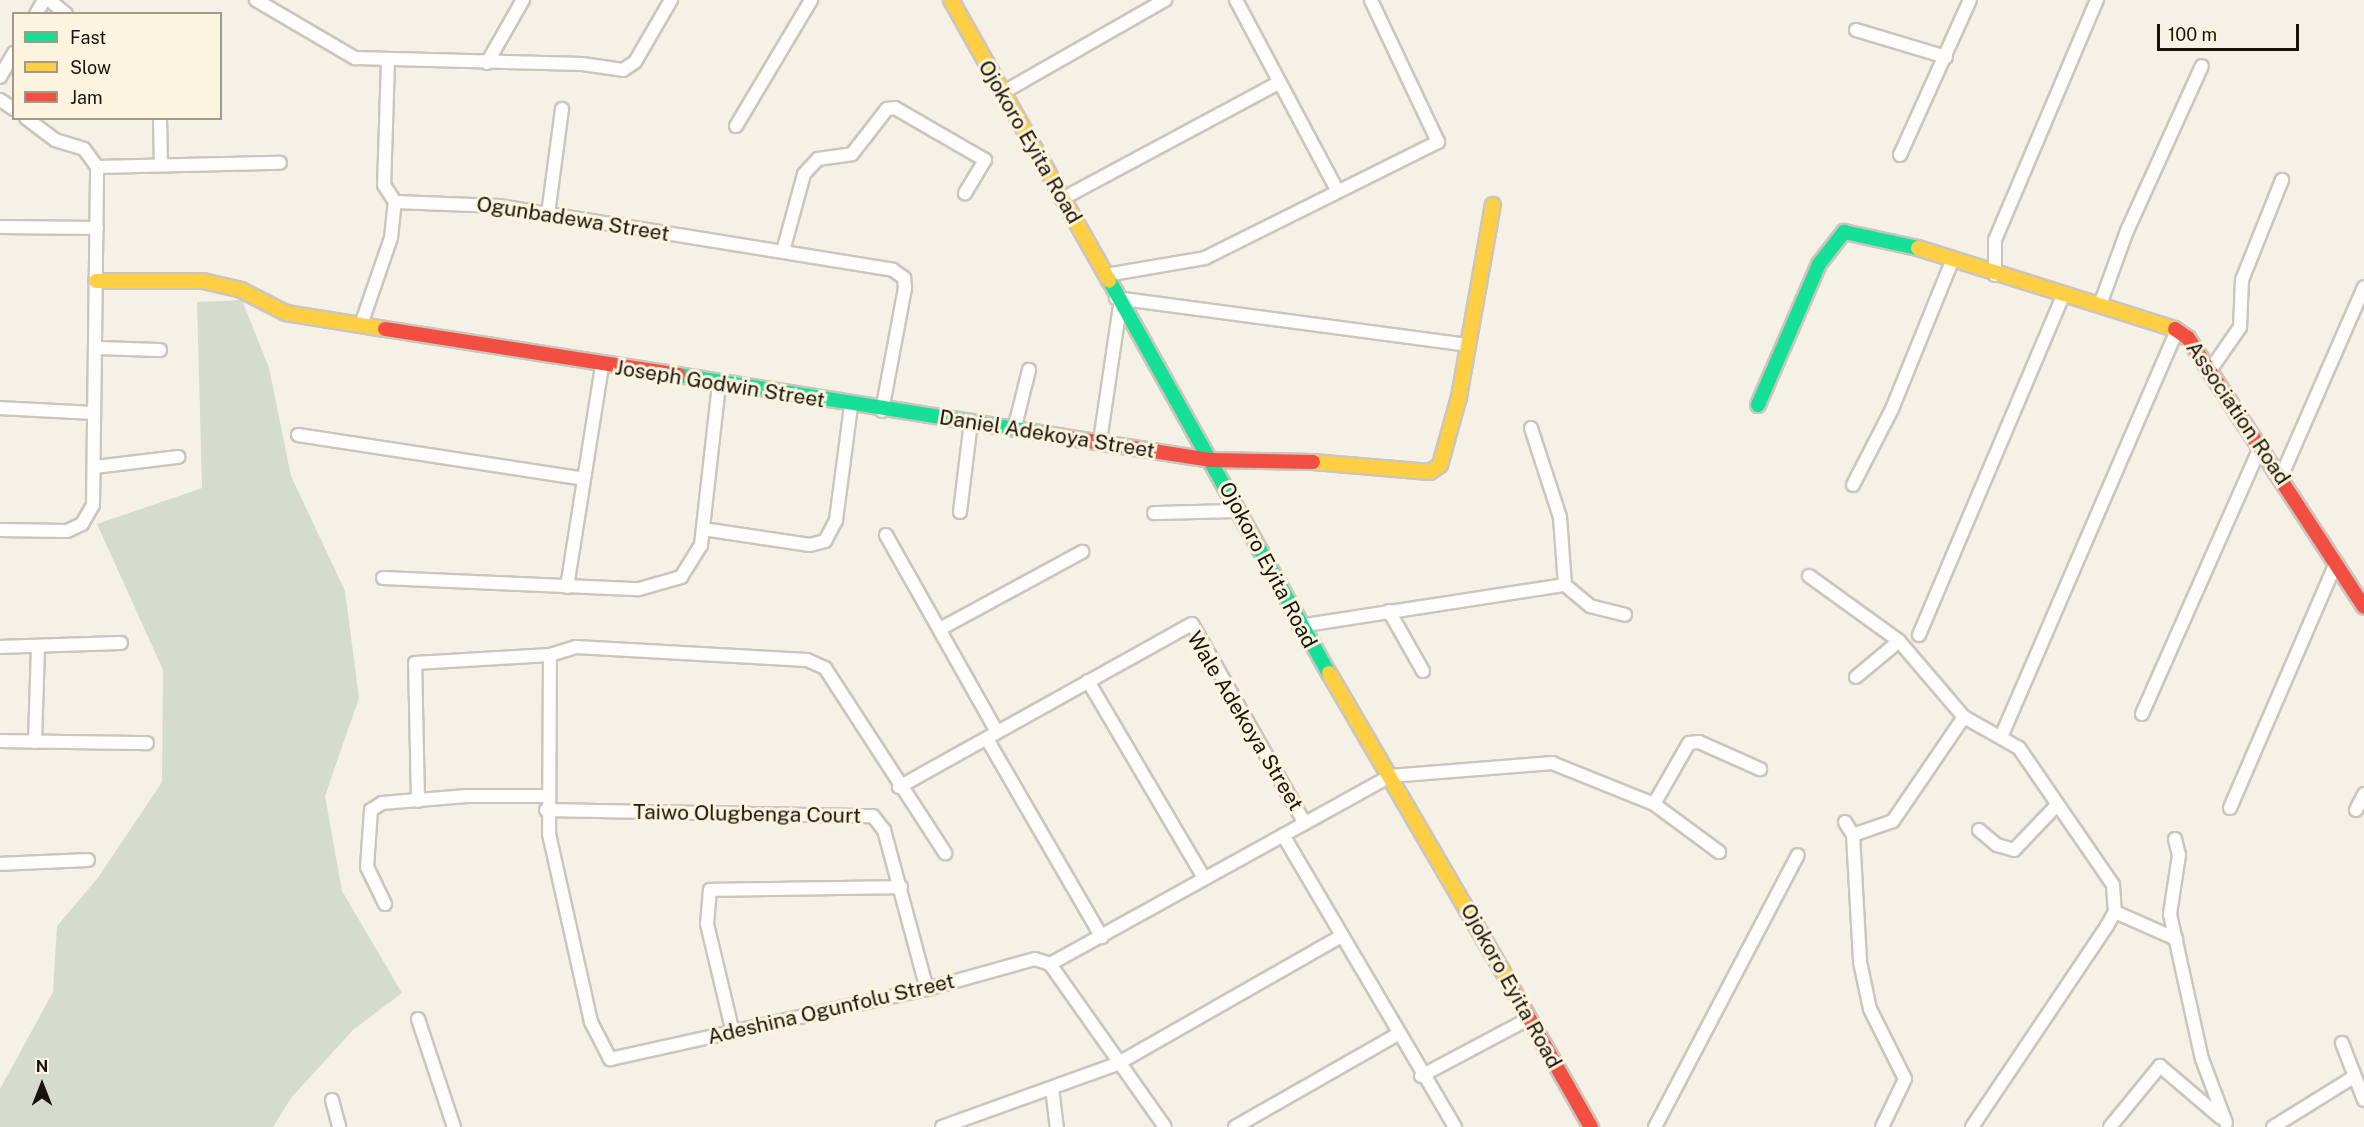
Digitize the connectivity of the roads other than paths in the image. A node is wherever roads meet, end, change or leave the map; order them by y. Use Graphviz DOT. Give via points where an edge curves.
graph roads {
  1 [pos="49,0"];
  2 [pos="256,0"];
  3 [pos="523,0"];
  4 [pos="671,0"];
  5 [pos="811,0"];
  6 [pos="951,0"];
  7 [pos="1165,0"];
  8 [pos="1236,0"];
  9 [pos="1371,0"];
  10 [pos="1970,0"];
  11 [pos="2097,0"];
  12 [pos="64,12"];
  13 [pos="1856,30"];
  14 [pos="12,57"];
  15 [pos="1946,57"];
  16 [pos="388,61"];
  17 [pos="487,63"];
  18 [pos="2202,66"];
  19 [pos="0,77"];
  20 [pos="1278,83"];
  21 [pos="1002,93"];
  22 [pos="0,99"];
  23 [pos="12,108"];
  24 [pos="561,109"];
  25 [pos="29,120"];
  26 [pos="160,120"];
  27 [pos="736,126"];
  28 [pos="1900,155"];
  29 [pos="280,163"];
  30 [pos="161,165"];
  31 [pos="98,167"];
  32 [pos="2282,180"];
  33 [pos="1337,190"];
  34 [pos="965,193"];
  35 [pos="1062,198"];
  36 [pos="395,202"];
  37 [pos="1493,206"];
  38 [pos="548,214"];
  39 [pos="0,227"];
  40 [pos="97,228"];
  41 [pos="783,251"];
  42 [pos="1952,261"];
  43 [pos="1106,275"];
  44 [pos="1995,275"];
  45 [pos="96,281"];
  46 [pos="2364,287"];
  47 [pos="2064,293"];
  48 [pos="1118,302"];
  49 [pos="2100,305"];
  50 [pos="362,322"];
  51 [pos="2177,330"];
  52 [pos="1468,345"];
  53 [pos="97,348"];
  54 [pos="160,350"];
  55 [pos="602,365"];
  56 [pos="1029,370"];
  57 [pos="2209,372"];
  58 [pos="719,385"];
  59 [pos="1758,405"];
  60 [pos="851,406"];
  61 [pos="0,408"];
  62 [pos="882,411"];
  63 [pos="93,413"];
  64 [pos="971,421"];
  65 [pos="1015,426"];
  66 [pos="1531,428"];
  67 [pos="298,435"];
  68 [pos="1100,441"];
  69 [pos="2260,448"];
  70 [pos="178,457"];
  71 [pos="1211,460"];
  72 [pos="95,467"];
  73 [pos="2281,477"];
  74 [pos="584,479"];
  75 [pos="1853,485"];
  76 [pos="1238,511"];
  77 [pos="960,512"];
  78 [pos="1154,513"];
  79 [pos="703,529"];
  80 [pos="0,530"];
  81 [pos="886,535"];
  82 [pos="1082,552"];
  83 [pos="2336,563"];
  84 [pos="1809,576"];
  85 [pos="383,578"];
  86 [pos="1565,585"];
  87 [pos="567,587"];
  88 [pos="2364,607"];
  89 [pos="1389,611"];
  90 [pos="1625,615"];
  91 [pos="1299,626"];
  92 [pos="940,629"];
  93 [pos="1919,635"];
  94 [pos="1899,641"];
  95 [pos="121,643"];
  96 [pos="0,647"];
  97 [pos="38,649"];
  98 [pos="550,655"];
  99 [pos="1423,671"];
  100 [pos="1856,677"];
  101 [pos="1088,681"];
  102 [pos="2142,714"];
  103 [pos="1964,717"];
  104 [pos="992,736"];
  105 [pos="2001,737"];
  106 [pos="0,741"];
  107 [pos="35,742"];
  108 [pos="147,743"];
  109 [pos="1760,769"];
  110 [pos="1390,776"];
  111 [pos="898,788"];
  112 [pos="2364,794"];
  113 [pos="546,796"];
  114 [pos="418,801"];
  115 [pos="1654,804"];
  116 [pos="2057,805"];
  117 [pos="2230,808"];
  118 [pos="546,810"];
  119 [pos="2355,810"];
  120 [pos="1304,822"];
  121 [pos="1845,822"];
  122 [pos="1979,830"];
  123 [pos="1283,835"];
  124 [pos="1853,835"];
  125 [pos="2175,840"];
  126 [pos="1719,852"];
  127 [pos="945,853"];
  128 [pos="1798,855"];
  129 [pos="88,860"];
  130 [pos="0,864"];
  131 [pos="1203,876"];
  132 [pos="901,887"];
  133 [pos="385,904"];
  134 [pos="2115,912"];
  135 [pos="1341,936"];
  136 [pos="1102,937"];
  137 [pos="2176,939"];
  138 [pos="1050,964"];
  139 [pos="927,989"];
  140 [pos="418,1019"];
  141 [pos="1528,1019"];
  142 [pos="733,1033"];
  143 [pos="1398,1034"];
  144 [pos="2342,1043"];
  145 [pos="1117,1064"];
  146 [pos="1421,1076"];
  147 [pos="2352,1078"];
  148 [pos="1052,1088"];
  149 [pos="332,1100"];
  150 [pos="2364,1100"];
  151 [pos="2229,1125"];
  152 [pos="339,1127"];
  153 [pos="454,1127"];
  154 [pos="942,1127"];
  155 [pos="1057,1127"];
  156 [pos="1165,1127"];
  157 [pos="1235,1127"];
  158 [pos="1455,1127"];
  159 [pos="1591,1127"];
  160 [pos="1655,1127"];
  161 [pos="1882,1127"];
  162 [pos="1972,1127"];
  163 [pos="2110,1127"];
  164 [pos="2273,1127"];
  1 -- 12 [label="street"];
  2 -- 16 [label="street" via="344,54"];
  3 -- 17 [label="street"];
  4 -- 17 [label="street" via="635,62 623,70"];
  5 -- 27 [label="street"];
  6 -- 21 [label="street, Ojokoro Eyita Road"];
  7 -- 21 [label="street"];
  8 -- 20 [label="street"];
  9 -- 33 [label="street" via="1439,141"];
  10 -- 15 [label="street"];
  11 -- 44 [label="street" via="1995,240"];
  13 -- 15 [label="street"];
  14 -- 19 [label="street"];
  15 -- 28 [label="street"];
  16 -- 17 [label="street"];
  16 -- 36 [label="street" via="384,185"];
  18 -- 49 [label="street" via="2127,231"];
  20 -- 33 [label="street"];
  20 -- 35 [label="street"];
  21 -- 35 [label="street, Ojokoro Eyita Road"];
  22 -- 23 [label="street"];
  24 -- 38 [label="street"];
  25 -- 31 [label="street" via="55,140 84,149"];
  26 -- 30 [label="street"];
  29 -- 30 [label="street"];
  30 -- 31 [label="street"];
  31 -- 40 [label="street"];
  32 -- 57 [label="street" via="2239,290 2240,327"];
  33 -- 43 [label="street" via="1205,258"];
  34 -- 41 [label="street" via="985,160 895,108 887,109 852,154 812,163 796,194"];
  35 -- 43 [label="street, Ojokoro Eyita Road"];
  36 -- 38 [label="street, Ogunbadewa Street" via="463,202"];
  36 -- 50 [label="street" via="391,238"];
  37 -- 52 [label="street"];
  38 -- 41 [label="street, Ogunbadewa Street"];
  39 -- 40 [label="street"];
  40 -- 45 [label="street"];
  41 -- 62 [label="street, Ogunbadewa Street" via="893,270 904,278"];
  42 -- 44 [label="street, Association Road"];
  42 -- 59 [label="street, Association Road" via="1870,234 1836,236"];
  42 -- 75 [label="street" via="1892,409"];
  43 -- 48 [label="street, Ojokoro Eyita Road"];
  44 -- 47 [label="street, Association Road"];
  45 -- 50 [label="street" via="213,282 286,313"];
  45 -- 53 [label="street"];
  46 -- 73 [label="street"];
  47 -- 49 [label="street, Association Road"];
  47 -- 93 [label="street"];
  48 -- 52 [label="street"];
  48 -- 68 [label="street"];
  48 -- 71 [label="street, Ojokoro Eyita Road"];
  49 -- 51 [label="street, Association Road"];
  50 -- 55 [label="street"];
  51 -- 57 [label="street, Association Road" via="2188,338"];
  51 -- 105 [label="street"];
  52 -- 71 [label="street, Daniel Adekoya Street" via="1444,452 1430,472 1275,459"];
  53 -- 54 [label="street"];
  53 -- 63 [label="street"];
  55 -- 58 [label="street, Joseph Godwin Street"];
  55 -- 74 [label="street, Joseph Godwin Street"];
  56 -- 65 [label="street"];
  57 -- 69 [label="street, Association Road"];
  58 -- 60 [label="street, Joseph Godwin Street"];
  58 -- 79 [label="street"];
  60 -- 62 [label="street, Joseph Godwin Street"];
  60 -- 79 [label="street" via="836,520 825,541 810,545"];
  61 -- 63 [label="street"];
  62 -- 64 [label="street, Daniel Adekoya Street"];
  63 -- 72 [label="street"];
  64 -- 65 [label="street, Daniel Adekoya Street"];
  64 -- 77 [label="street"];
  65 -- 68 [label="street, Daniel Adekoya Street"];
  66 -- 86 [label="street" via="1560,517"];
  67 -- 74 [label="street"];
  68 -- 71 [label="street, Daniel Adekoya Street"];
  69 -- 73 [label="street, Association Road"];
  69 -- 102 [label="street"];
  70 -- 72 [label="street"];
  71 -- 76 [label="street, Ojokoro Eyita Road"];
  72 -- 80 [label="street" via="93,505 82,524 68,531"];
  73 -- 83 [label="street, Association Road"];
  74 -- 87 [label="street, Joseph Godwin Street"];
  76 -- 78 [label="street"];
  76 -- 91 [label="street, Ojokoro Eyita Road"];
  79 -- 87 [label="street" via="686,571 668,584 639,590"];
  81 -- 92 [label="street"];
  82 -- 92 [label="street"];
  83 -- 88 [label="street, Association Road"];
  83 -- 117 [label="street"];
  84 -- 94 [label="street"];
  85 -- 87 [label="street"];
  86 -- 89 [label="street"];
  86 -- 90 [label="street" via="1590,606"];
  89 -- 91 [label="street"];
  89 -- 99 [label="street"];
  91 -- 110 [label="street, Ojokoro Eyita Road"];
  92 -- 104 [label="street"];
  94 -- 100 [label="street"];
  94 -- 103 [label="street"];
  95 -- 97 [label="street"];
  96 -- 97 [label="street"];
  97 -- 107 [label="street"];
  98 -- 111 [label="street" via="576,646 817,663 825,668"];
  98 -- 113 [label="street"];
  98 -- 114 [label="street" via="415,663"];
  101 -- 104 [label="street"];
  101 -- 120 [label="street, Wale Adekoya Street" via="1192,624"];
  101 -- 131 [label="street"];
  103 -- 105 [label="street"];
  103 -- 124 [label="street" via="1893,821"];
  104 -- 111 [label="street"];
  104 -- 136 [label="street"];
  105 -- 116 [label="street" via="2025,755"];
  106 -- 107 [label="street"];
  107 -- 108 [label="street"];
  109 -- 115 [label="street" via="1699,742 1689,743"];
  110 -- 115 [label="street" via="1552,763"];
  110 -- 120 [label="street"];
  110 -- 141 [label="street, Ojokoro Eyita Road"];
  111 -- 127 [label="street"];
  112 -- 119 [label="street"];
  113 -- 114 [label="street" via="521,792"];
  113 -- 118 [label="street"];
  114 -- 133 [label="street" via="382,803 367,819 367,867"];
  115 -- 126 [label="street"];
  116 -- 122 [label="street" via="2014,850 1997,846"];
  116 -- 134 [label="street" via="2113,885"];
  118 -- 132 [label="street, Taiwo Olugbenga Court" via="873,816 884,830"];
  118 -- 142 [label="street, Adeshina Ogunfolu Street" via="591,1022 610,1059"];
  120 -- 123 [label="street"];
  121 -- 124 [label="street"];
  123 -- 131 [label="street"];
  123 -- 135 [label="street"];
  124 -- 161 [label="street" via="1860,962 1877,1028 1904,1075"];
  125 -- 137 [label="street" via="2179,855 2170,914"];
  128 -- 160 [label="street"];
  129 -- 130 [label="street"];
  131 -- 136 [label="street"];
  132 -- 139 [label="street, Taiwo Olugbenga Court"];
  132 -- 142 [label="street" via="710,890 706,924"];
  134 -- 137 [label="street"];
  134 -- 162 [label="street"];
  135 -- 143 [label="street"];
  135 -- 145 [label="street"];
  136 -- 138 [label="street"];
  137 -- 151 [label="street" via="2202,1059"];
  138 -- 139 [label="street, Adeshina Ogunfolu Street" via="1035,958"];
  138 -- 145 [label="street"];
  139 -- 142 [label="street, Adeshina Ogunfolu Street"];
  140 -- 153 [label="street"];
  141 -- 146 [label="street"];
  141 -- 159 [label="street, Ojokoro Eyita Road"];
  143 -- 146 [label="street"];
  143 -- 157 [label="street"];
  144 -- 147 [label="street"];
  145 -- 148 [label="street"];
  145 -- 156 [label="street"];
  146 -- 158 [label="street"];
  147 -- 150 [label="street"];
  147 -- 164 [label="street"];
  148 -- 154 [label="street"];
  148 -- 155 [label="street"];
  149 -- 152 [label="street"];
  151 -- 163 [label="street" via="2160,1066"];
}
